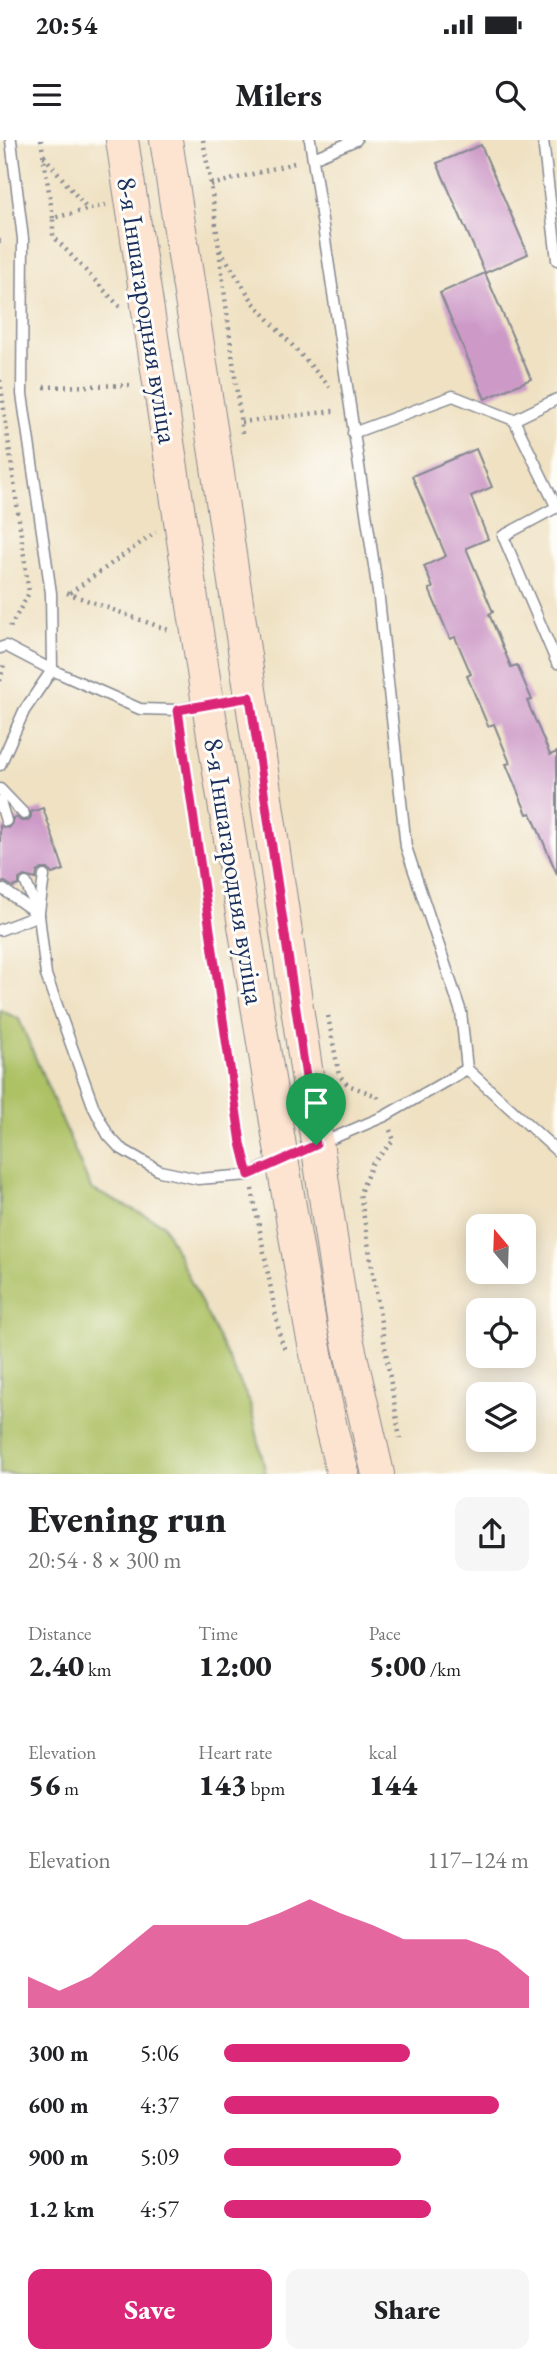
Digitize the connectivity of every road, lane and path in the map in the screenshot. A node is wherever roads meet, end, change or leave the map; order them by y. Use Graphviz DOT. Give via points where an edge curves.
graph roads {
  1 [pos="11,140"];
  2 [pos="41,140"];
  3 [pos="122,140"];
  4 [pos="166,140"];
  5 [pos="203,140"];
  6 [pos="310,140"];
  7 [pos="356,140"];
  8 [pos="543,140"];
  9 [pos="43,155"];
  10 [pos="313,158"];
  11 [pos="211,185"];
  12 [pos="109,204"];
  13 [pos="88,210"];
  14 [pos="53,218"];
  15 [pos="219,249"];
  16 [pos="557,260"];
  17 [pos="123,310"];
  18 [pos="0,380"];
  19 [pos="134,385"];
  20 [pos="44,387"];
  21 [pos="557,399"];
  22 [pos="349,409"];
  23 [pos="514,420"];
  24 [pos="353,433"];
  25 [pos="556,508"];
  26 [pos="154,519"];
  27 [pos="156,531"];
  28 [pos="158,544"];
  29 [pos="170,618"];
  30 [pos="172,631"];
  31 [pos="172,643"];
  32 [pos="3,647"];
  33 [pos="557,663"];
  34 [pos="52,670"];
  35 [pos="0,682"];
  36 [pos="250,697"];
  37 [pos="193,707"];
  38 [pos="0,765"];
  39 [pos="0,789"];
  40 [pos="0,802"];
  41 [pos="24,814"];
  42 [pos="6,821"];
  43 [pos="44,876"];
  44 [pos="26,883"];
  45 [pos="4,890"];
  46 [pos="39,915"];
  47 [pos="0,930"];
  48 [pos="328,1012"];
  49 [pos="467,1069"];
  50 [pos="385,1116"];
  51 [pos="316,1145"];
  52 [pos="557,1151"];
  53 [pos="282,1159"];
  54 [pos="249,1175"];
  55 [pos="289,1361"];
  56 [pos="402,1447"];
  57 [pos="344,1474"];
  58 [pos="378,1474"];
  1 -- 34 [label="lane" via="23,239 22,394 51,593"];
  2 -- 9 [label="path"];
  3 -- 37 [label="main road, 8-я Іншагародняя вуліца"];
  4 -- 36 [label="main road, 8-я Іншагародняя вуліца"];
  5 -- 11 [label="path"];
  6 -- 10 [label="lane"];
  7 -- 10 [label="lane"];
  8 -- 16 [label="lane"];
  9 -- 13 [label="path"];
  9 -- 14 [label="path"];
  10 -- 11 [label="path"];
  10 -- 22 [label="lane"];
  11 -- 15 [label="path"];
  12 -- 13 [label="path"];
  13 -- 14 [label="path"];
  14 -- 17 [label="path" via="53,236"];
  15 -- 22 [label="path" via="253,302"];
  15 -- 22 [label="path" via="241,422"];
  18 -- 32 [label="path" via="29,593"];
  19 -- 20 [label="path"];
  21 -- 23 [label="lane"];
  22 -- 24 [label="lane"];
  23 -- 24 [label="lane" via="453,396"];
  23 -- 25 [label="lane"];
  24 -- 49 [label="lane" via="379,599 405,847 461,1012"];
  25 -- 33 [label="lane" via="502,536"];
  26 -- 27 [label="path"];
  27 -- 28 [label="path"];
  27 -- 30 [label="path" via="69,593"];
  29 -- 30 [label="path"];
  30 -- 31 [label="path"];
  32 -- 34 [label="lane"];
  32 -- 35 [label="path"];
  34 -- 37 [label="lane" via="140,709"];
  34 -- 38 [label="lane" via="24,711"];
  36 -- 37 [label="main road"];
  36 -- 51 [label="main road, 8-я Іншагародняя вуліца"];
  37 -- 53 [label="main road, 8-я Іншагародняя вуліца"];
  37 -- 54 [label="path" via="241,1143"];
  39 -- 41 [label="lane"];
  40 -- 42 [label="lane"];
  43 -- 46 [label="lane"];
  44 -- 46 [label="lane"];
  45 -- 46 [label="lane"];
  46 -- 47 [label="lane"];
  46 -- 54 [label="lane" via="46,975 108,1135 120,1148 160,1171 198,1179"];
  48 -- 50 [label="path" via="340,1075 348,1085 377,1096"];
  49 -- 50 [label="lane"];
  49 -- 52 [label="lane"];
  50 -- 51 [label="lane"];
  50 -- 56 [label="path" via="394,1140 372,1164 360,1193"];
  51 -- 53 [label="main road"];
  51 -- 58 [label="main road, 8-я Іншагародняя вуліца" via="344,1325"];
  53 -- 54 [label="lane"];
  53 -- 57 [label="main road, 8-я Іншагародняя вуліца" via="310,1324"];
  54 -- 55 [label="path"];
}
